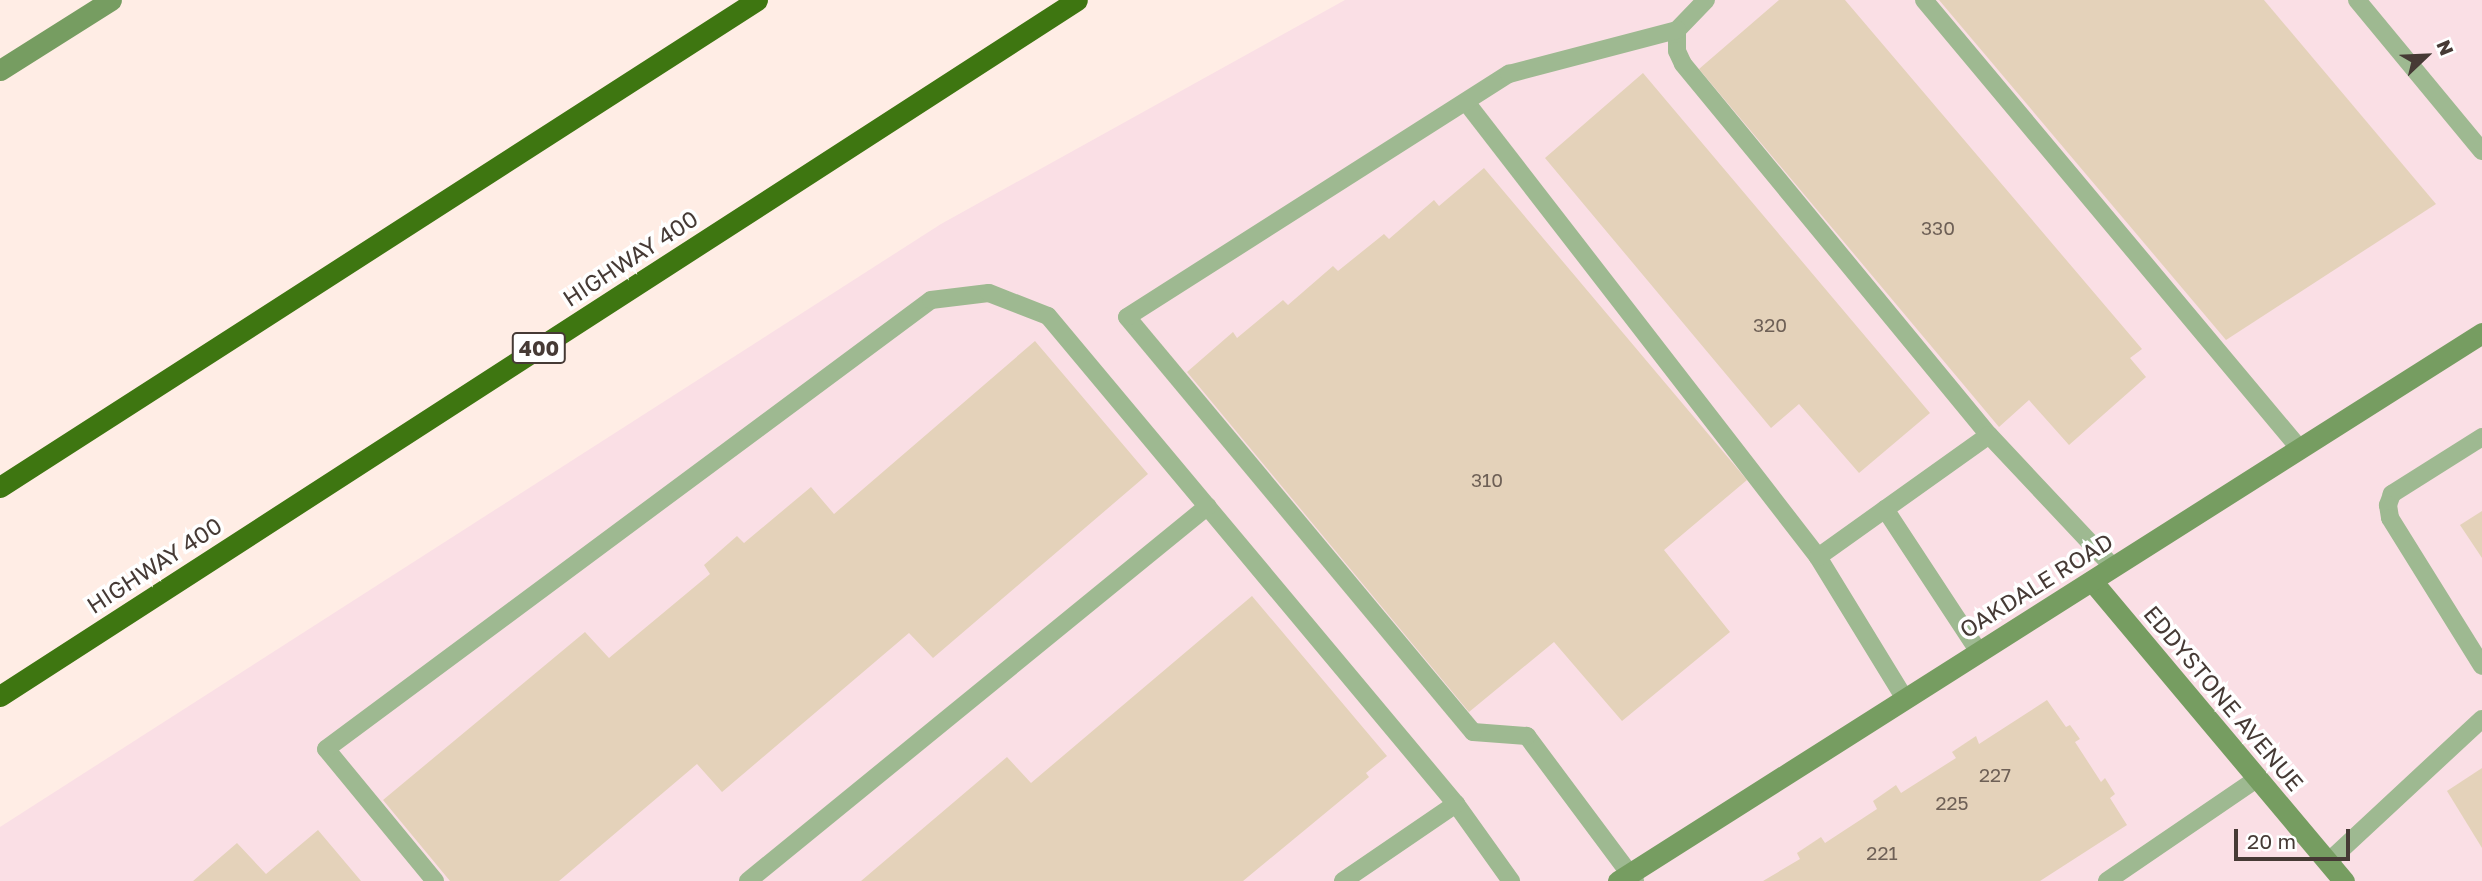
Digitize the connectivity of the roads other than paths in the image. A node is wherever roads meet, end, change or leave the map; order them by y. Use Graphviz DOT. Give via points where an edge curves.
graph roads {
  1 [pos="111,0"];
  2 [pos="757,0"];
  3 [pos="1077,0"];
  4 [pos="1706,0"];
  5 [pos="1924,0"];
  6 [pos="2357,0"];
  7 [pos="1677,30"];
  8 [pos="0,71"];
  9 [pos="1466,102"];
  10 [pos="2482,150"];
  11 [pos="2482,333"];
  12 [pos="1989,435"];
  13 [pos="2482,437"];
  14 [pos="2300,449"];
  15 [pos="0,487"];
  16 [pos="1208,506"];
  17 [pos="1885,509"];
  18 [pos="1818,557"];
  19 [pos="2113,567"];
  20 [pos="2092,581"];
  21 [pos="1979,652"];
  22 [pos="2482,666"];
  23 [pos="0,696"];
  24 [pos="1905,699"];
  25 [pos="2482,719"];
  26 [pos="2258,778"];
  27 [pos="1456,804"];
  28 [pos="2328,862"];
  29 [pos="1627,878"];
  30 [pos="435,881"];
  31 [pos="748,881"];
  32 [pos="1343,881"];
  33 [pos="1511,881"];
  34 [pos="2107,881"];
  35 [pos="2344,881"];
  1 -- 8 [label="street"];
  2 -- 15 [label="highway"];
  3 -- 23 [label="highway, HIGHWAY 400 / 400"];
  4 -- 7 [label="lane"];
  5 -- 14 [label="lane"];
  6 -- 10 [label="lane"];
  7 -- 9 [label="lane" via="1509,74"];
  7 -- 12 [label="lane" via="1677,51 1683,64"];
  9 -- 18 [label="lane"];
  9 -- 29 [label="lane" via="1128,317 1473,732 1527,736"];
  11 -- 14 [label="street, OAKDALE ROAD"];
  12 -- 17 [label="lane"];
  12 -- 19 [label="lane"];
  13 -- 22 [label="lane" via="2392,494 2388,505 2390,518"];
  14 -- 19 [label="street, OAKDALE ROAD"];
  16 -- 27 [label="lane"];
  16 -- 30 [label="lane" via="1048,316 989,293 930,300 326,749"];
  16 -- 31 [label="lane"];
  17 -- 18 [label="lane"];
  17 -- 21 [label="lane"];
  18 -- 24 [label="lane"];
  19 -- 20 [label="street, OAKDALE ROAD"];
  20 -- 21 [label="street, OAKDALE ROAD"];
  20 -- 26 [label="street, EDDYSTONE AVENUE"];
  21 -- 24 [label="street, OAKDALE ROAD"];
  24 -- 29 [label="street, OAKDALE ROAD"];
  25 -- 28 [label="lane"];
  26 -- 28 [label="street, EDDYSTONE AVENUE"];
  26 -- 34 [label="lane"];
  27 -- 32 [label="lane"];
  27 -- 33 [label="lane"];
  28 -- 35 [label="street, EDDYSTONE AVENUE"];
}
